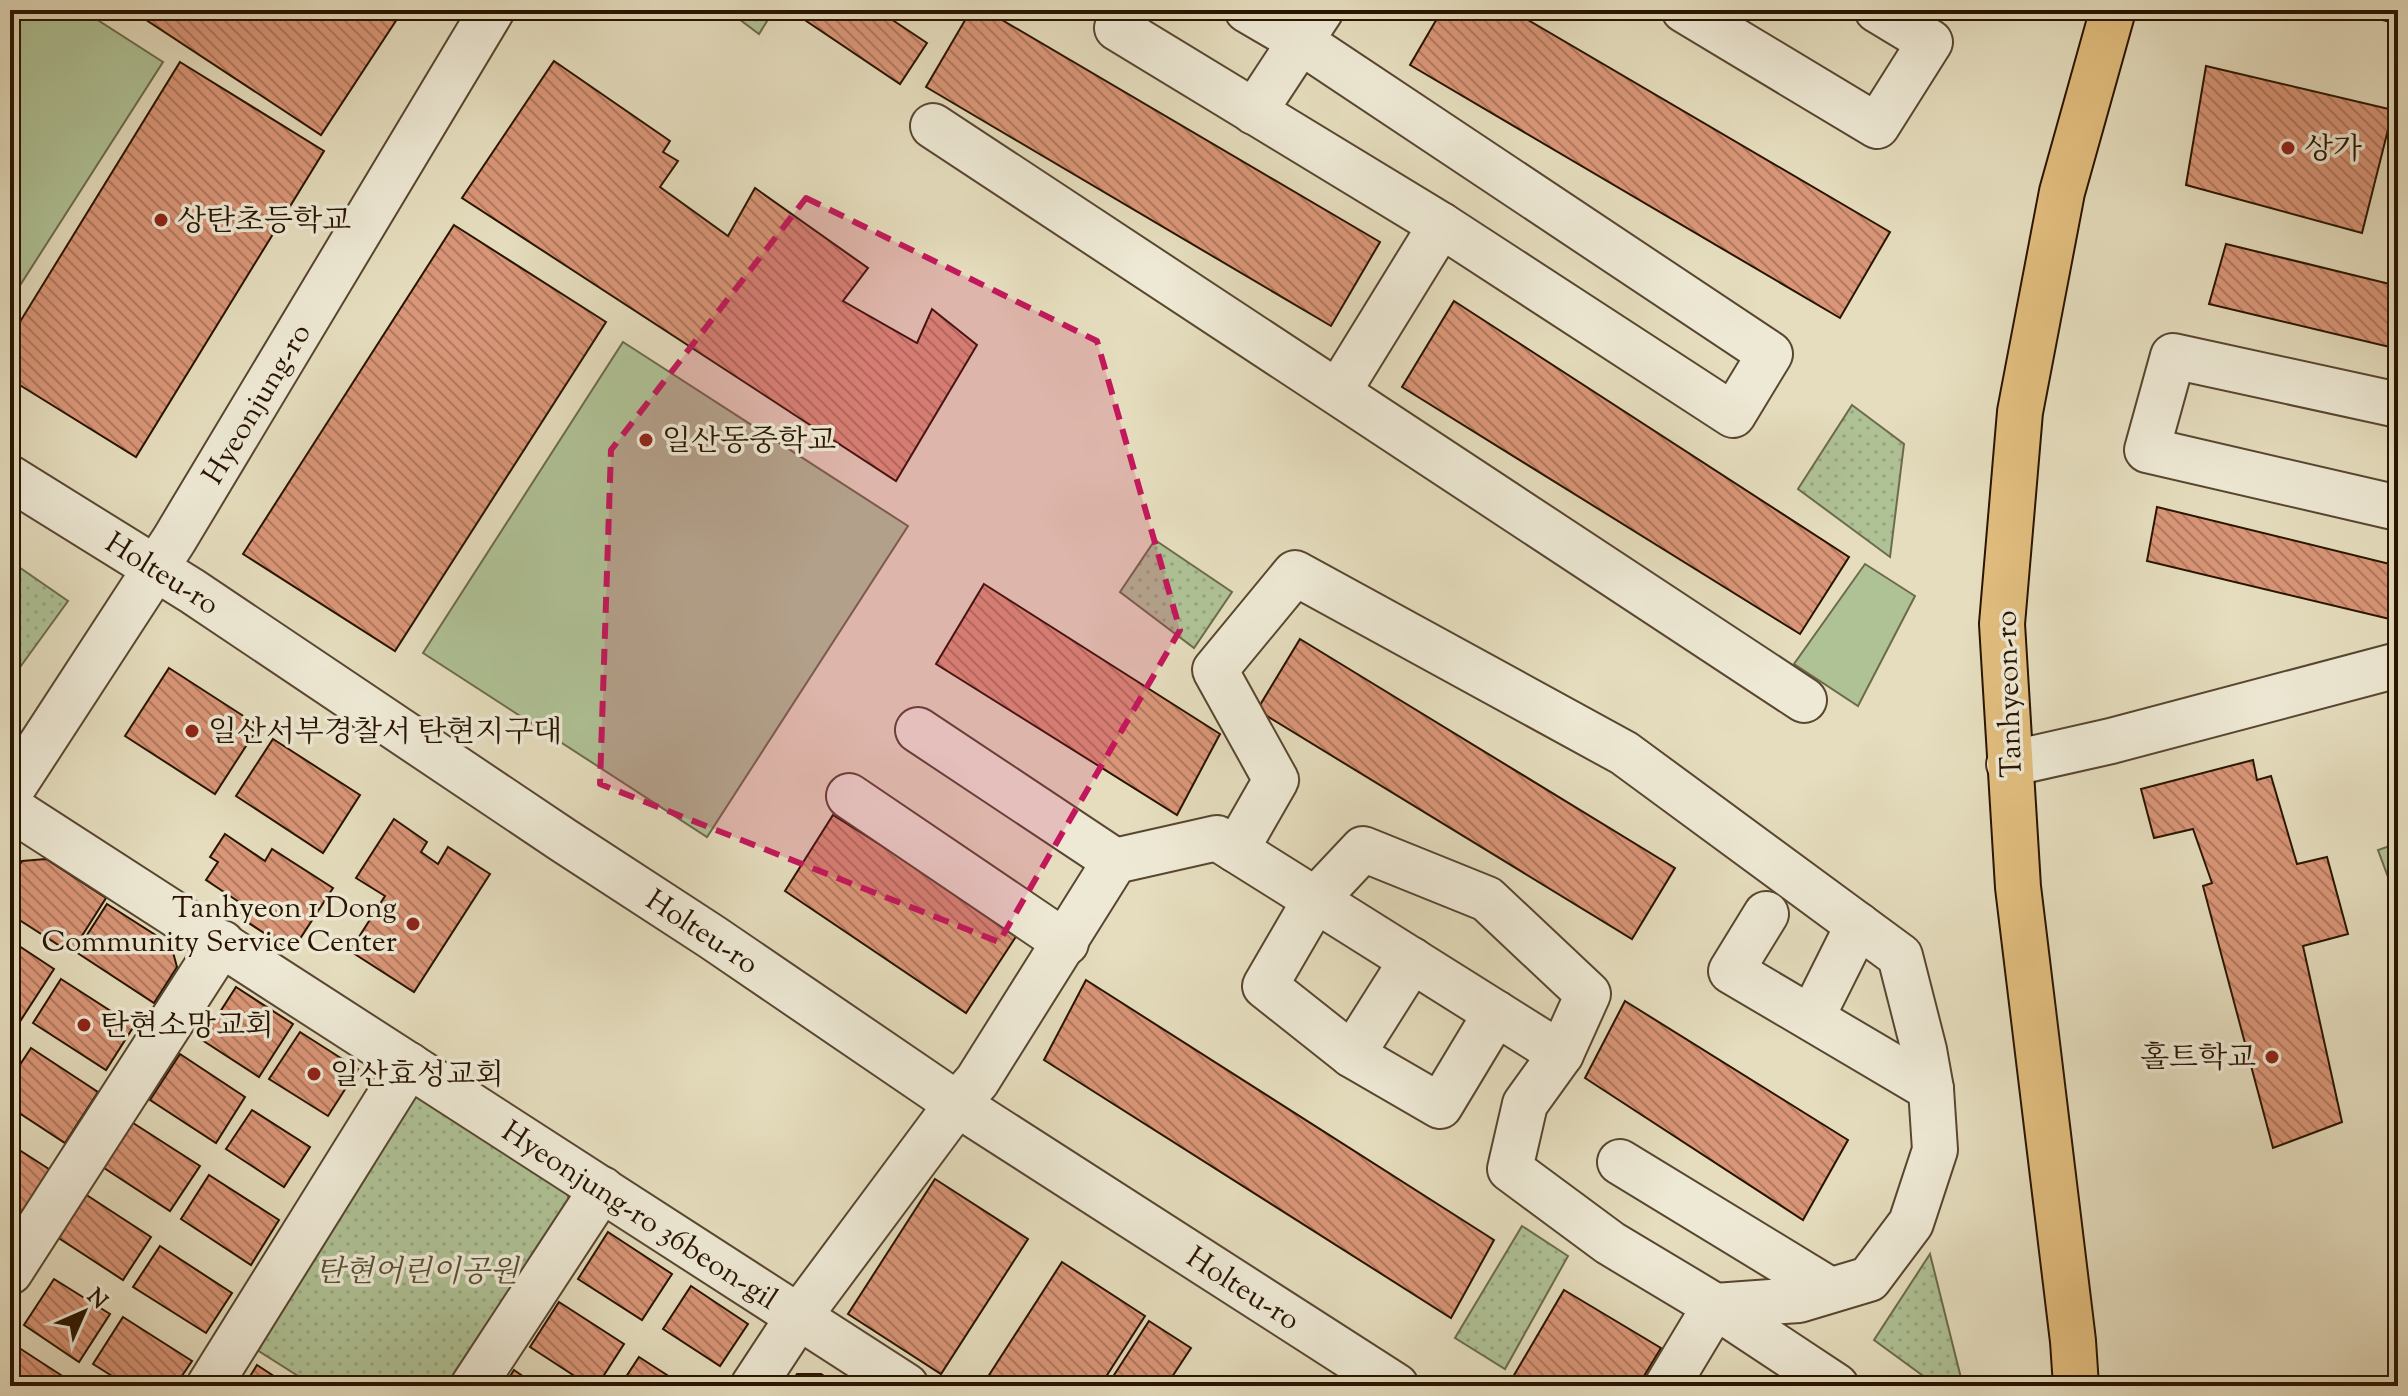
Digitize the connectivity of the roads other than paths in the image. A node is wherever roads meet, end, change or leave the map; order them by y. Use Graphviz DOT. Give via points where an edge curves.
graph roads {
  1 [pos="492,10"];
  2 [pos="1130,10"];
  3 [pos="1247,10"];
  4 [pos="1684,10"];
  5 [pos="1877,10"];
  6 [pos="2113,10"];
  7 [pos="1310,26"];
  8 [pos="1254,112"];
  9 [pos="933,126"];
  10 [pos="1441,225"];
  11 [pos="1338,392"];
  12 [pos="2398,405"];
  13 [pos="10,478"];
  14 [pos="2398,508"];
  15 [pos="155,568"];
  16 [pos="2398,665"];
  17 [pos="1804,700"];
  18 [pos="918,730"];
  19 [pos="2009,764"];
  20 [pos="10,792"];
  21 [pos="849,796"];
  22 [pos="10,808"];
  23 [pos="1236,850"];
  24 [pos="1115,861"];
  25 [pos="1315,900"];
  26 [pos="1766,914"];
  27 [pos="1858,925"];
  28 [pos="222,943"];
  29 [pos="1066,943"];
  30 [pos="1412,960"];
  31 [pos="1496,1013"];
  32 [pos="1812,1017"];
  33 [pos="1561,1054"];
  34 [pos="1352,1055"];
  35 [pos="409,1065"];
  36 [pos="1931,1089"];
  37 [pos="957,1104"];
  38 [pos="1620,1162"];
  39 [pos="602,1189"];
  40 [pos="10,1272"];
  41 [pos="1830,1290"];
  42 [pos="1715,1306"];
  43 [pos="797,1319"];
  44 [pos="209,1386"];
  45 [pos="473,1386"];
  46 [pos="753,1386"];
  47 [pos="906,1386"];
  48 [pos="1396,1386"];
  49 [pos="1667,1386"];
  50 [pos="1836,1386"];
  51 [pos="2076,1386"];
  1 -- 15 [label="street, Hyeonjung-ro"];
  2 -- 8 [label="street" via="1117,28"];
  3 -- 7 [label="street"];
  4 -- 5 [label="street" via="1877,126 1930,42"];
  6 -- 19 [label="main road, Tanhyeon-ro" via="2062,192 2020,412 2002,624"];
  7 -- 8 [label="street"];
  7 -- 10 [label="street" via="1770,354 1733,415"];
  8 -- 10 [label="street"];
  9 -- 11 [label="street"];
  10 -- 11 [label="street"];
  11 -- 17 [label="street"];
  12 -- 14 [label="street" via="2173,356 2147,450"];
  13 -- 15 [label="street, Holteu-ro"];
  15 -- 20 [label="street, Hyeonjung-ro"];
  15 -- 37 [label="street, Holteu-ro"];
  16 -- 19 [label="street"];
  18 -- 24 [label="street"];
  19 -- 51 [label="main road, Tanhyeon-ro" via="2018,887"];
  21 -- 29 [label="street"];
  22 -- 28 [label="street, Hyeonjung-ro 36beon-gil"];
  23 -- 24 [label="street" via="1217,838"];
  23 -- 25 [label="street"];
  23 -- 27 [label="street" via="1276,780 1215,670 1295,573 1624,753"];
  24 -- 29 [label="street"];
  25 -- 30 [label="street"];
  25 -- 33 [label="street" via="1363,849 1487,899 1588,994"];
  25 -- 34 [label="street" via="1265,986"];
  26 -- 32 [label="street" via="1731,971"];
  27 -- 32 [label="street"];
  27 -- 36 [label="street" via="1900,956"];
  28 -- 35 [label="street, Hyeonjung-ro 36beon-gil"];
  28 -- 40 [label="street"];
  29 -- 37 [label="street"];
  30 -- 31 [label="street"];
  30 -- 34 [label="street"];
  31 -- 33 [label="street"];
  31 -- 34 [label="street" via="1440,1106"];
  32 -- 36 [label="street"];
  33 -- 42 [label="street" via="1525,1104 1510,1169 1610,1243"];
  35 -- 39 [label="street, Hyeonjung-ro 36beon-gil"];
  35 -- 44 [label="street"];
  36 -- 41 [label="street" via="1935,1150 1911,1223 1869,1279"];
  37 -- 43 [label="street"];
  37 -- 48 [label="street, Holteu-ro"];
  38 -- 41 [label="street"];
  39 -- 43 [label="street, Hyeonjung-ro 36beon-gil"];
  39 -- 45 [label="street"];
  41 -- 42 [label="street" via="1799,1300"];
  42 -- 49 [label="street"];
  42 -- 50 [label="street"];
  43 -- 46 [label="street"];
  43 -- 47 [label="street, Hyeonjung-ro 36beon-gil"];
}
